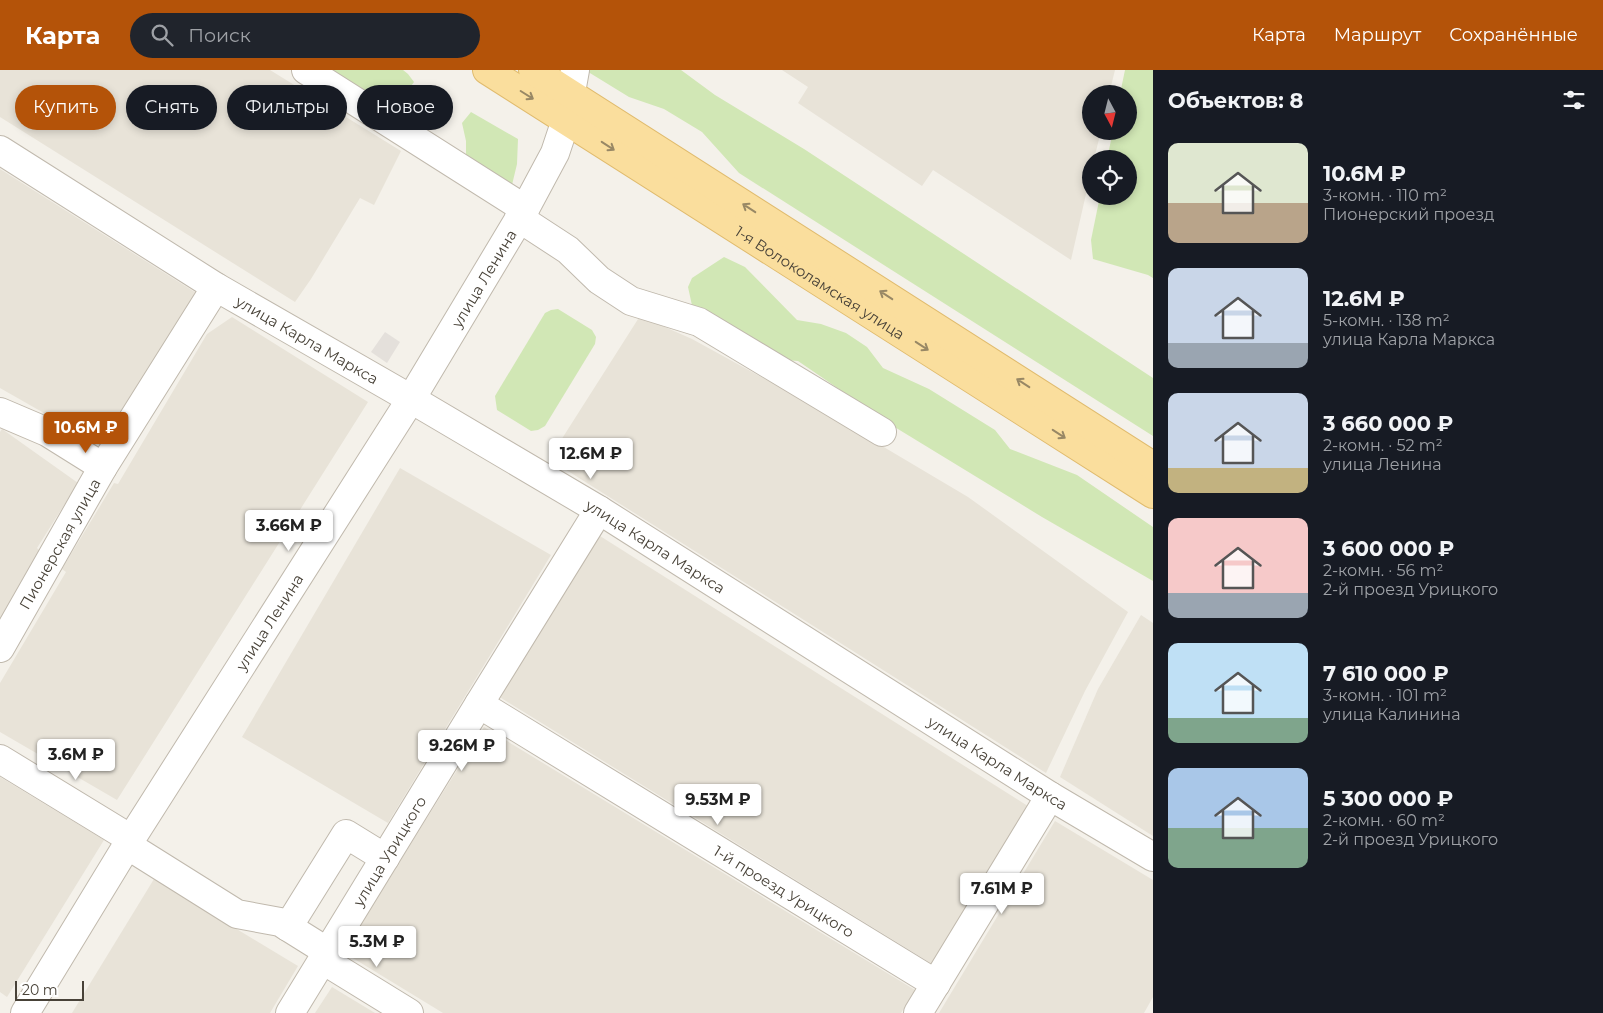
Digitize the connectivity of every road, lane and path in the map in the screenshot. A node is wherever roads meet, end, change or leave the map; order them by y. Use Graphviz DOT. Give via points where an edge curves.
graph roads {
  1 [pos="306,70"];
  2 [pos="487,70"];
  3 [pos="533,70"];
  4 [pos="570,94"];
  5 [pos="0,150"];
  6 [pos="522,214"];
  7 [pos="216,287"];
  8 [pos="412,399"];
  9 [pos="0,412"];
  10 [pos="882,432"];
  11 [pos="1153,466"];
  12 [pos="103,467"];
  13 [pos="1153,494"];
  14 [pos="599,510"];
  15 [pos="0,648"];
  16 [pos="478,704"];
  17 [pos="0,759"];
  18 [pos="1050,796"];
  19 [pos="129,842"];
  20 [pos="1153,857"];
  21 [pos="385,858"];
  22 [pos="288,927"];
  23 [pos="325,956"];
  24 [pos="936,984"];
  25 [pos="24,1013"];
  26 [pos="290,1013"];
  27 [pos="409,1013"];
  28 [pos="918,1013"];
  1 -- 6 [label="street"];
  2 -- 4 [label="main road, 1-я Волоколамская улица, one-way"];
  3 -- 4 [label="main road, 1-я Волоколамская улица"];
  4 -- 6 [label="street, улица Ленина" via="555,153"];
  11 -- 4 [label="main road, 1-я Волоколамская улица, one-way"];
  4 -- 13 [label="main road, 1-я Волоколамская улица, one-way"];
  5 -- 7 [label="street, улица Карла Маркса"];
  6 -- 8 [label="street, улица Ленина"];
  6 -- 10 [label="street" via="568,250 599,280 631,301 700,322"];
  7 -- 8 [label="street, улица Карла Маркса"];
  7 -- 12 [label="street, Пионерская улица"];
  8 -- 14 [label="street, улица Карла Маркса"];
  8 -- 19 [label="street, улица Ленина"];
  9 -- 12 [label="street" via="46,432"];
  12 -- 15 [label="street, Пионерская улица"];
  14 -- 16 [label="street, улица Урицкого"];
  14 -- 18 [label="street, улица Карла Маркса"];
  16 -- 21 [label="street, улица Урицкого"];
  16 -- 24 [label="street, 1-й проезд Урицкого"];
  17 -- 19 [label="street"];
  18 -- 20 [label="street, улица Карла Маркса"];
  18 -- 24 [label="street"];
  19 -- 22 [label="street" via="237,914 280,922"];
  19 -- 25 [label="street, улица Ленина"];
  21 -- 22 [label="street" via="346,834"];
  21 -- 23 [label="street, улица Урицкого"];
  22 -- 23 [label="street"];
  23 -- 26 [label="street, улица Урицкого"];
  23 -- 27 [label="street"];
  24 -- 28 [label="street"];
}
